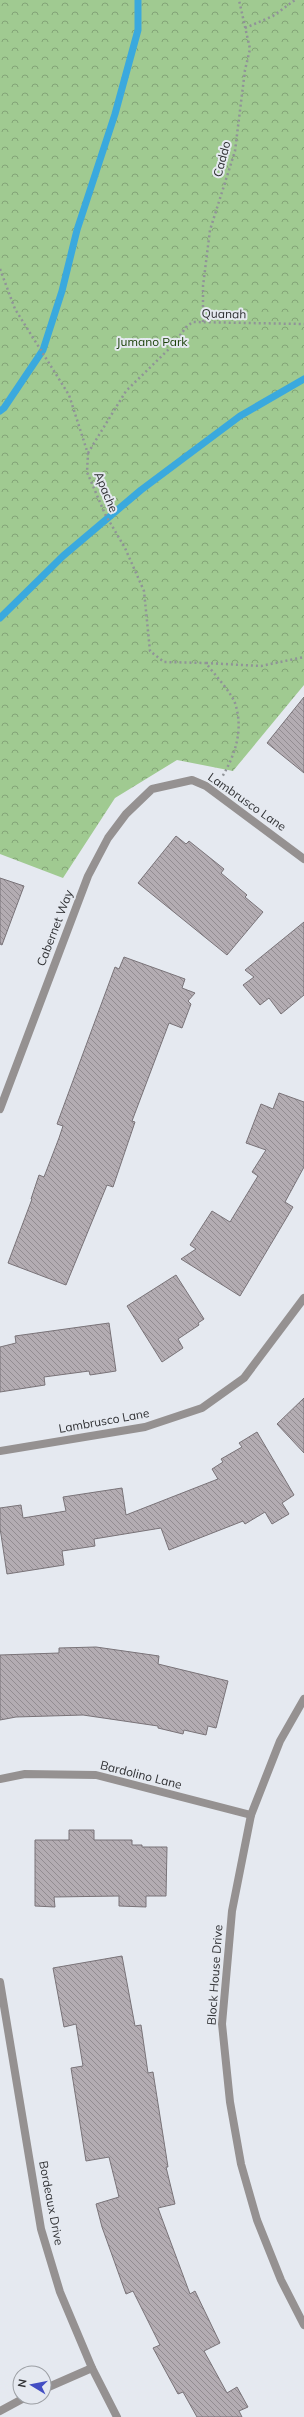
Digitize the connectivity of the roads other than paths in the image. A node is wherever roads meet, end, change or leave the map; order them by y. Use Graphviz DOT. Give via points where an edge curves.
graph roads {
  1 [pos="171,784"];
  2 [pos="304,859"];
  3 [pos="0,1109"];
  4 [pos="304,1298"];
  5 [pos="0,1451"];
  6 [pos="304,1698"];
  7 [pos="0,1779"];
  8 [pos="251,1815"];
  9 [pos="0,1982"];
  10 [pos="304,2326"];
  11 [pos="92,2368"];
  12 [pos="52,2386"];
  13 [pos="12,2405"];
  14 [pos="0,2411"];
  15 [pos="117,2417"];
  1 -- 2 [label="street, Lambrusco Lane" via="192,780 214,792"];
  1 -- 3 [label="street, Cabernet Way" via="152,789 126,814 108,838 91,870"];
  4 -- 5 [label="street, Lambrusco Lane" via="244,1378 202,1408 145,1427"];
  6 -- 8 [label="street, Block House Drive" via="280,1741"];
  7 -- 8 [label="street, Bardolino Lane" via="25,1774 96,1775"];
  8 -- 10 [label="street, Block House Drive" via="232,1911 222,2024 230,2102 240,2164 257,2220 281,2280"];
  9 -- 11 [label="street, Bordeaux Drive" via="41,2229 60,2292"];
  11 -- 12 [label="street"];
  11 -- 15 [label="street, Bordeaux Drive"];
  13 -- 14 [label="street"];
}
